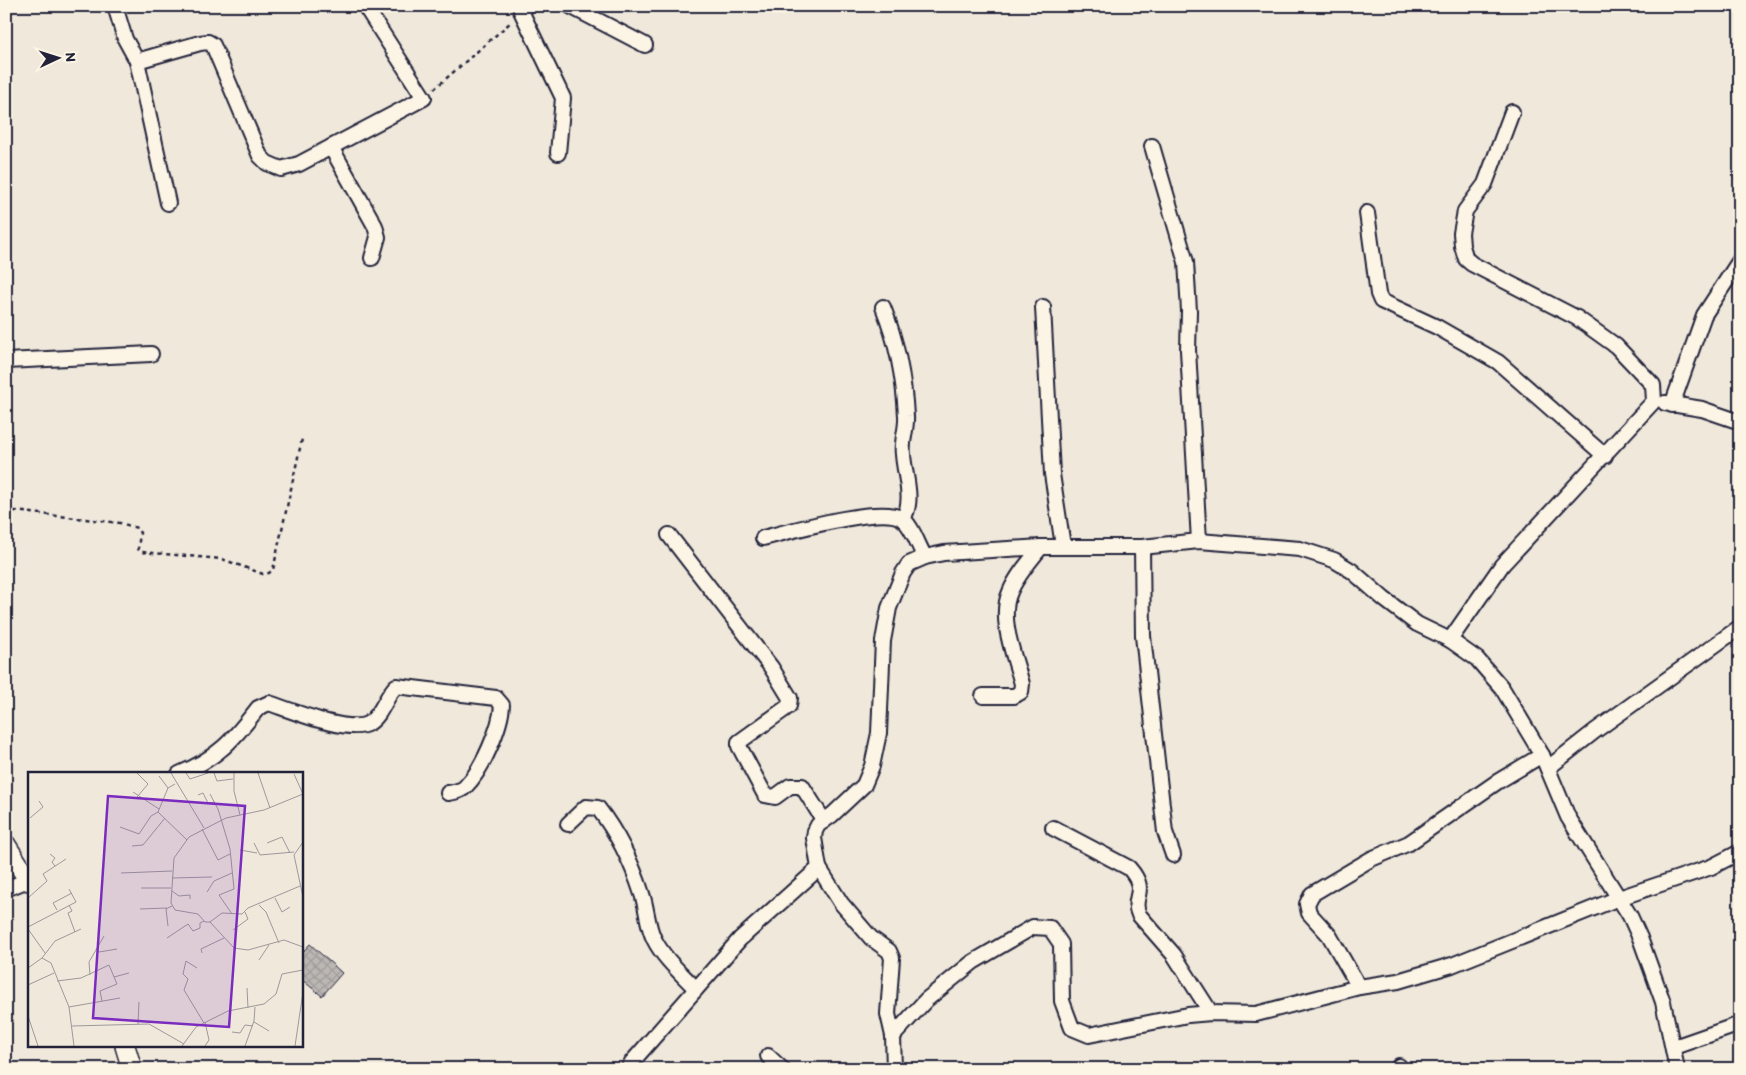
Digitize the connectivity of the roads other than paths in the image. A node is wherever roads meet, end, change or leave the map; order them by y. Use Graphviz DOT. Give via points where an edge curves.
graph roads {
  1 [pos="115,6"];
  2 [pos="365,6"];
  3 [pos="570,6"];
  4 [pos="524,9"];
  5 [pos="645,45"];
  6 [pos="137,61"];
  7 [pos="1512,112"];
  8 [pos="1152,146"];
  9 [pos="331,148"];
  10 [pos="558,153"];
  11 [pos="168,203"];
  12 [pos="1367,213"];
  13 [pos="372,258"];
  14 [pos="1740,260"];
  15 [pos="884,307"];
  16 [pos="1043,307"];
  17 [pos="151,354"];
  18 [pos="6,361"];
  19 [pos="1654,401"];
  20 [pos="1672,405"];
  21 [pos="1740,422"];
  22 [pos="1605,456"];
  23 [pos="903,518"];
  24 [pos="669,535"];
  25 [pos="763,538"];
  26 [pos="1199,542"];
  27 [pos="1062,546"];
  28 [pos="1042,547"];
  29 [pos="1142,547"];
  30 [pos="925,557"];
  31 [pos="1740,627"];
  32 [pos="1450,640"];
  33 [pos="983,696"];
  34 [pos="1545,762"];
  35 [pos="183,772"];
  36 [pos="448,793"];
  37 [pos="824,821"];
  38 [pos="568,824"];
  39 [pos="1053,828"];
  40 [pos="6,845"];
  41 [pos="1740,852"];
  42 [pos="1173,855"];
  43 [pos="819,868"];
  44 [pos="27,876"];
  45 [pos="6,889"];
  46 [pos="1619,898"];
  47 [pos="1358,987"];
  48 [pos="696,989"];
  49 [pos="1211,1013"];
  50 [pos="1740,1024"];
  51 [pos="892,1036"];
  52 [pos="1674,1047"];
  53 [pos="126,1048"];
  54 [pos="768,1056"];
  55 [pos="132,1069"];
  56 [pos="628,1069"];
  57 [pos="782,1069"];
  58 [pos="894,1069"];
  59 [pos="1678,1069"];
  1 -- 6 [label="street" via="125,39"];
  2 -- 9 [label="street" via="424,98"];
  3 -- 5 [label="street"];
  4 -- 10 [label="street" via="562,98"];
  6 -- 9 [label="street" via="208,42 213,45 260,156 267,163 281,169"];
  6 -- 11 [label="street"];
  7 -- 19 [label="street" via="1486,184 1465,211 1461,233 1466,258 1577,318 1616,346 1654,385"];
  8 -- 26 [label="street" via="1186,262"];
  9 -- 13 [label="street" via="375,226 378,237"];
  12 -- 22 [label="street" via="1381,301 1429,323 1498,362"];
  14 -- 20 [label="street" via="1704,315"];
  15 -- 23 [label="street" via="896,341 906,418 902,452 908,508"];
  16 -- 27 [label="street" via="1052,474"];
  17 -- 18 [label="street"];
  19 -- 20 [label="street"];
  19 -- 22 [label="street"];
  20 -- 21 [label="street" via="1702,408"];
  22 -- 32 [label="street" via="1502,565"];
  23 -- 25 [label="street" via="892,515 817,523"];
  23 -- 30 [label="street"];
  24 -- 37 [label="street" via="771,667 790,698 789,706 739,742 765,796 775,797 790,786 802,786"];
  26 -- 29 [label="street"];
  26 -- 32 [label="street" via="1300,549 1334,560 1417,624"];
  27 -- 28 [label="street"];
  27 -- 29 [label="street"];
  28 -- 30 [label="street"];
  28 -- 33 [label="street" via="1016,580 1007,608 1008,632 1023,688 1014,696"];
  29 -- 42 [label="street" via="1145,662 1166,832"];
  30 -- 37 [label="street" via="909,564 902,572 889,608 883,642 879,733 872,766 864,785"];
  31 -- 34 [label="street" via="1595,731"];
  32 -- 34 [label="street" via="1476,659 1502,688"];
  34 -- 46 [label="street" via="1568,817"];
  34 -- 47 [label="street" via="1497,782 1415,839 1371,859 1312,894 1307,904 1309,913 1328,935"];
  35 -- 36 [label="street" via="214,757 232,742 264,704 356,728 369,724 396,686 496,698 502,704 502,713 485,757 466,787"];
  37 -- 43 [label="street" via="818,825 814,838"];
  38 -- 48 [label="street" via="586,807 598,808 628,857 643,895 653,938 666,958"];
  39 -- 49 [label="street" via="1129,868 1138,878 1141,889 1136,907 1139,915 1174,955"];
  40 -- 44 [label="street"];
  41 -- 46 [label="street" via="1711,867"];
  43 -- 48 [label="street" via="740,939"];
  43 -- 51 [label="street" via="841,903 892,958 888,1014"];
  44 -- 45 [label="street"];
  46 -- 47 [label="street" via="1452,965 1398,981"];
  46 -- 52 [label="street" via="1640,938 1663,1002"];
  47 -- 49 [label="street" via="1256,1014"];
  48 -- 56 [label="street"];
  49 -- 51 [label="street" via="1089,1036 1072,1028 1062,1001 1061,944 1050,928 1033,927 973,962 926,1000"];
  50 -- 52 [label="street"];
  51 -- 58 [label="street"];
  52 -- 59 [label="street"];
  53 -- 55 [label="street"];
  54 -- 57 [label="street"];
}
